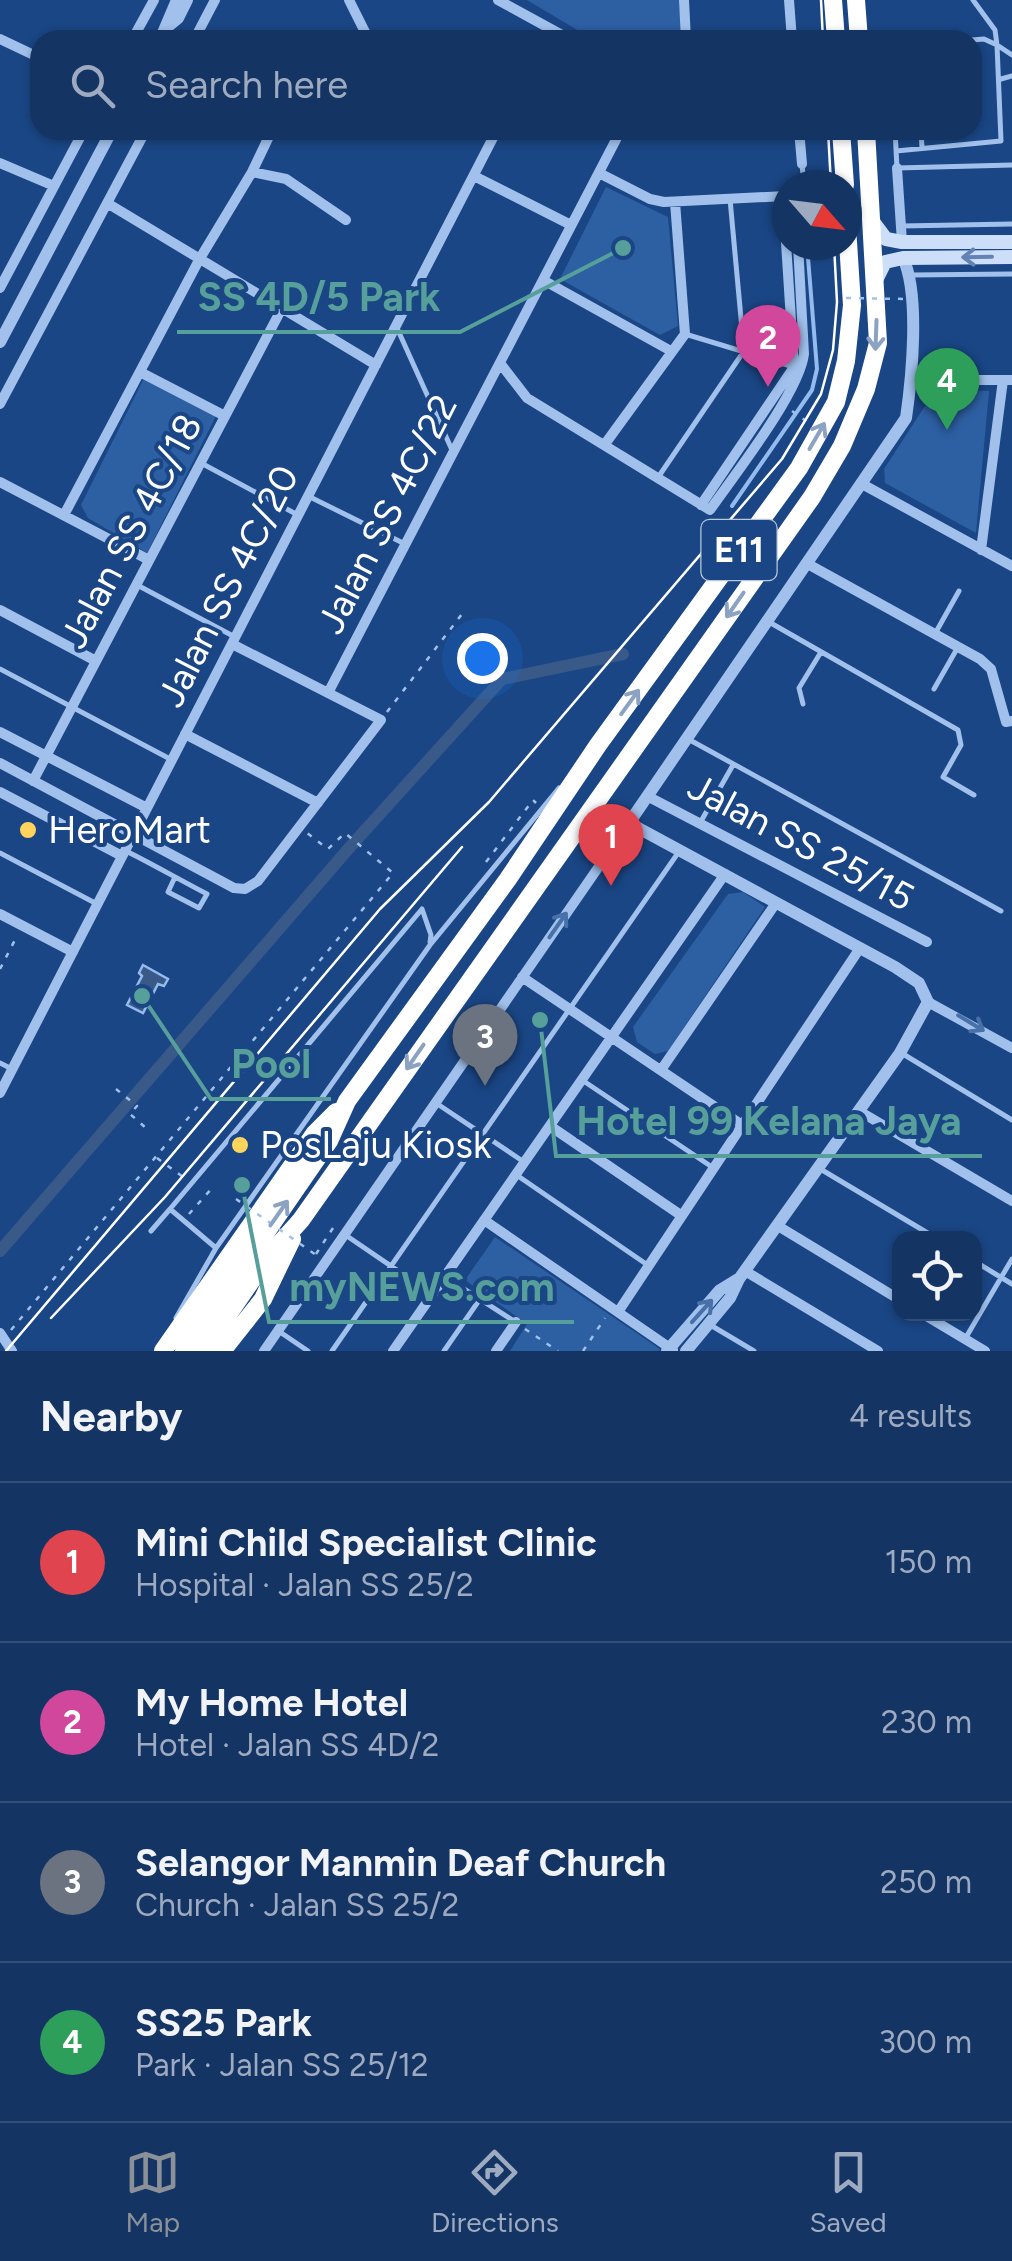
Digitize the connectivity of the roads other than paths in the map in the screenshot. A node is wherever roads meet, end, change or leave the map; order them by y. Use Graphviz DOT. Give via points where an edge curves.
graph roads {
  1 [pos="154,0"];
  2 [pos="215,0"];
  3 [pos="349,0"];
  4 [pos="498,0"];
  5 [pos="684,0"];
  6 [pos="789,0"];
  7 [pos="833,0"];
  8 [pos="858,0"];
  9 [pos="973,0"];
  10 [pos="178,2"];
  11 [pos="550,28"];
  12 [pos="138,30"];
  13 [pos="166,30"];
  14 [pos="199,30"];
  15 [pos="364,30"];
  16 [pos="554,30"];
  17 [pos="686,30"];
  18 [pos="791,30"];
  19 [pos="835,30"];
  20 [pos="860,30"];
  21 [pos="0,39"];
  22 [pos="982,39"];
  23 [pos="997,44"];
  24 [pos="30,53"];
  25 [pos="1012,54"];
  26 [pos="1012,76"];
  27 [pos="1000,79"];
  28 [pos="79,140"];
  29 [pos="107,140"];
  30 [pos="141,140"];
  31 [pos="267,140"];
  32 [pos="492,140"];
  33 [pos="616,140"];
  34 [pos="800,140"];
  35 [pos="842,140"];
  36 [pos="867,140"];
  37 [pos="896,140"];
  38 [pos="922,140"];
  39 [pos="922,148"];
  40 [pos="896,150"];
  41 [pos="0,162"];
  42 [pos="802,164"];
  43 [pos="1012,165"];
  44 [pos="897,168"];
  45 [pos="803,170"];
  46 [pos="843,170"];
  47 [pos="252,172"];
  48 [pos="599,173"];
  49 [pos="474,176"];
  50 [pos="54,186"];
  51 [pos="772,196"];
  52 [pos="730,198"];
  53 [pos="675,202"];
  54 [pos="107,203"];
  55 [pos="871,219"];
  56 [pos="346,220"];
  57 [pos="1012,224"];
  58 [pos="571,225"];
  59 [pos="902,234"];
  60 [pos="1012,242"];
  61 [pos="1012,256"];
  62 [pos="903,258"];
  63 [pos="199,260"];
  64 [pos="790,260"];
  65 [pos="799,260"];
  66 [pos="849,260"];
  67 [pos="911,274"];
  68 [pos="1012,274"];
  69 [pos="543,280"];
  70 [pos="876,280"];
  71 [pos="0,288"];
  72 [pos="281,310"];
  73 [pos="396,325"];
  74 [pos="685,334"];
  75 [pos="0,342"];
  76 [pos="671,351"];
  77 [pos="744,351"];
  78 [pos="500,363"];
  79 [pos="376,365"];
  80 [pos="798,368"];
  81 [pos="140,372"];
  82 [pos="912,380"];
  83 [pos="1008,380"];
  84 [pos="0,404"];
  85 [pos="226,416"];
  86 [pos="605,444"];
  87 [pos="453,452"];
  88 [pos="201,463"];
  89 [pos="657,479"];
  90 [pos="0,482"];
  91 [pos="862,484"];
  92 [pos="308,496"];
  93 [pos="298,515"];
  94 [pos="64,516"];
  95 [pos="406,544"];
  96 [pos="981,550"];
  97 [pos="149,560"];
  98 [pos="806,563"];
  99 [pos="1012,566"];
  100 [pos="136,584"];
  101 [pos="959,591"];
  102 [pos="0,610"];
  103 [pos="766,620"];
  104 [pos="935,634"];
  105 [pos="234,640"];
  106 [pos="958,647"];
  107 [pos="821,652"];
  108 [pos="96,661"];
  109 [pos="0,669"];
  110 [pos="934,690"];
  111 [pos="328,693"];
  112 [pos="803,704"];
  113 [pos="72,707"];
  114 [pos="1009,721"];
  115 [pos="0,732"];
  116 [pos="185,734"];
  117 [pos="686,738"];
  118 [pos="598,746"];
  119 [pos="46,756"];
  120 [pos="172,760"];
  121 [pos="0,763"];
  122 [pos="734,764"];
  123 [pos="33,781"];
  124 [pos="328,788"];
  125 [pos="0,792"];
  126 [pos="974,795"];
  127 [pos="647,796"];
  128 [pos="306,797"];
  129 [pos="318,803"];
  130 [pos="147,808"];
  131 [pos="629,824"];
  132 [pos="700,824"];
  133 [pos="134,834"];
  134 [pos="680,851"];
  135 [pos="0,853"];
  136 [pos="124,853"];
  137 [pos="725,874"];
  138 [pos="176,877"];
  139 [pos="776,903"];
  140 [pos="97,904"];
  141 [pos="1001,911"];
  142 [pos="0,914"];
  143 [pos="927,942"];
  144 [pos="430,945"];
  145 [pos="860,948"];
  146 [pos="72,952"];
  147 [pos="522,977"];
  148 [pos="928,1002"];
  149 [pos="570,1009"];
  150 [pos="612,1037"];
  151 [pos="1012,1048"];
  152 [pos="900,1053"];
  153 [pos="0,1063"];
  154 [pos="12,1070"];
  155 [pos="661,1070"];
  156 [pos="582,1080"];
  157 [pos="0,1093"];
  158 [pos="347,1101"];
  159 [pos="434,1102"];
  160 [pos="859,1112"];
  161 [pos="1012,1120"];
  162 [pos="742,1125"];
  163 [pos="550,1126"];
  164 [pos="482,1134"];
  165 [pos="524,1162"];
  166 [pos="714,1168"];
  167 [pos="819,1169"];
  168 [pos="516,1174"];
  169 [pos="1012,1202"];
  170 [pos="170,1209"];
  171 [pos="682,1216"];
  172 [pos="301,1220"];
  173 [pos="484,1220"];
  174 [pos="778,1226"];
  175 [pos="151,1231"];
  176 [pos="338,1231"];
  177 [pos="924,1231"];
  178 [pos="216,1248"];
  179 [pos="1012,1259"];
  180 [pos="390,1266"];
  181 [pos="649,1266"];
  182 [pos="982,1266"];
  183 [pos="742,1275"];
  184 [pos="445,1277"];
  185 [pos="1001,1277"];
  186 [pos="1012,1284"];
  187 [pos="432,1294"];
  188 [pos="892,1295"];
  189 [pos="480,1299"];
  190 [pos="615,1310"];
  191 [pos="935,1321"];
  192 [pos="516,1322"];
  193 [pos="709,1325"];
  194 [pos="278,1330"];
  195 [pos="2,1336"];
  196 [pos="965,1339"];
  197 [pos="397,1350"];
  198 [pos="670,1350"];
  199 [pos="12,1351"];
  200 [pos="160,1351"];
  201 [pos="184,1351"];
  202 [pos="203,1351"];
  203 [pos="222,1351"];
  204 [pos="264,1351"];
  205 [pos="308,1351"];
  206 [pos="332,1351"];
  207 [pos="444,1351"];
  208 [pos="496,1351"];
  209 [pos="686,1351"];
  210 [pos="754,1351"];
  211 [pos="878,1351"];
  212 [pos="985,1351"];
  1 -- 12 [label="street"];
  2 -- 14 [label="street"];
  3 -- 15 [label="street"];
  4 -- 11 [label="street"];
  5 -- 17 [label="street"];
  6 -- 18 [label="street"];
  7 -- 19 [label="highway"];
  8 -- 20 [label="highway"];
  9 -- 23 [label="lane"];
  10 -- 13 [label="street"];
  11 -- 16 [label="street"];
  21 -- 24 [label="street"];
  22 -- 23 [label="lane"];
  23 -- 25 [label="lane"];
  23 -- 27 [label="lane"];
  26 -- 27 [label="lane"];
  27 -- 39 [label="lane" via="1002,141"];
  28 -- 50 [label="street"];
  29 -- 75 [label="street"];
  30 -- 54 [label="street"];
  31 -- 47 [label="street"];
  32 -- 49 [label="street, Jalan SS 4C/20"];
  33 -- 48 [label="street, Jalan SS 4C/22"];
  34 -- 42 [label="street"];
  35 -- 46 [label="highway"];
  36 -- 55 [label="highway, E11"];
  37 -- 40 [label="lane"];
  38 -- 39 [label="lane"];
  39 -- 40 [label="lane"];
  40 -- 44 [label="lane"];
  41 -- 50 [label="street"];
  42 -- 45 [label="lane"];
  43 -- 44 [label="lane"];
  44 -- 59 [label="street"];
  47 -- 56 [label="street" via="286,179"];
  47 -- 63 [label="street"];
  48 -- 53 [label="street" via="650,198"];
  48 -- 58 [label="street, Jalan SS 4C/22"];
  49 -- 58 [label="street"];
  49 -- 73 [label="street, Jalan SS 4C/20"];
  50 -- 71 [label="street"];
  51 -- 52 [label="street"];
  52 -- 53 [label="street"];
  52 -- 77 [label="lane"];
  53 -- 74 [label="street"];
  54 -- 63 [label="street"];
  54 -- 84 [label="street"];
  55 -- 59 [label="main road" via="886,239"];
  55 -- 70 [label="highway, E11"];
  57 -- 59 [label="lane"];
  58 -- 69 [label="street, Jalan SS 4C/22"];
  59 -- 60 [label="main road"];
  59 -- 62 [label="main road"];
  61 -- 62 [label="main road, one-way"];
  62 -- 67 [label="street"];
  62 -- 70 [label="main road" via="885,262"];
  63 -- 72 [label="street"];
  63 -- 81 [label="street"];
  64 -- 80 [label="street"];
  65 -- 80 [label="street" via="804,354"];
  118 -- 66 [label="highway, E11, one-way" via="799,468 836,402 852,306"];
  67 -- 68 [label="lane"];
  67 -- 82 [label="street"];
  69 -- 76 [label="street"];
  69 -- 78 [label="street, Jalan SS 4C/22"];
  70 -- 172 [label="highway, E11, one-way" via="878,343 866,388 812,497"];
  72 -- 79 [label="street"];
  72 -- 85 [label="street, Jalan SS 4C/18"];
  73 -- 79 [label="street, Jalan SS 4C/20"];
  73 -- 87 [label="lane"];
  74 -- 76 [label="street"];
  74 -- 77 [label="lane"];
  76 -- 86 [label="street"];
  77 -- 80 [label="lane"];
  77 -- 89 [label="lane"];
  78 -- 86 [label="street" via="527,398"];
  78 -- 87 [label="street, Jalan SS 4C/22"];
  79 -- 92 [label="street, Jalan SS 4C/20"];
  80 -- 89 [label="street" via="790,392 705,507"];
  81 -- 85 [label="street"];
  81 -- 94 [label="street"];
  82 -- 83 [label="street"];
  82 -- 91 [label="street" via="906,418"];
  83 -- 96 [label="street"];
  85 -- 88 [label="street, Jalan SS 4C/18"];
  86 -- 89 [label="street"];
  87 -- 95 [label="street, Jalan SS 4C/22"];
  88 -- 93 [label="lane"];
  88 -- 97 [label="street, Jalan SS 4C/18"];
  90 -- 94 [label="street"];
  91 -- 96 [label="street"];
  91 -- 98 [label="street"];
  92 -- 93 [label="street, Jalan SS 4C/20"];
  92 -- 95 [label="lane"];
  93 -- 105 [label="street, Jalan SS 4C/20"];
  94 -- 97 [label="street"];
  95 -- 111 [label="street, Jalan SS 4C/22"];
  96 -- 99 [label="street"];
  97 -- 100 [label="street, Jalan SS 4C/18"];
  98 -- 103 [label="street"];
  98 -- 104 [label="street"];
  100 -- 105 [label="lane"];
  100 -- 108 [label="street, Jalan SS 4C/18"];
  101 -- 104 [label="lane"];
  102 -- 108 [label="street"];
  103 -- 107 [label="lane"];
  103 -- 117 [label="street"];
  104 -- 106 [label="street"];
  105 -- 111 [label="street"];
  105 -- 116 [label="street, Jalan SS 4C/20"];
  106 -- 110 [label="lane"];
  106 -- 114 [label="street" via="991,669"];
  107 -- 112 [label="lane" via="799,688"];
  107 -- 126 [label="lane" via="958,730 961,745 944,777"];
  108 -- 113 [label="street, Jalan SS 4C/18"];
  109 -- 113 [label="lane"];
  111 -- 124 [label="street" via="381,720"];
  113 -- 119 [label="street, Jalan SS 4C/18"];
  113 -- 120 [label="lane"];
  115 -- 119 [label="street"];
  116 -- 120 [label="street, Jalan SS 4C/20"];
  116 -- 128 [label="street"];
  117 -- 122 [label="lane"];
  117 -- 127 [label="street"];
  118 -- 144 [label="lane"];
  118 -- 158 [label="highway, E11"];
  119 -- 123 [label="street, Jalan SS 4C/18"];
  119 -- 130 [label="street"];
  120 -- 130 [label="street, Jalan SS 4C/20"];
  121 -- 123 [label="street"];
  122 -- 132 [label="lane"];
  122 -- 141 [label="lane"];
  123 -- 133 [label="street"];
  124 -- 128 [label="street"];
  124 -- 129 [label="street"];
  125 -- 136 [label="street"];
  127 -- 131 [label="street"];
  127 -- 132 [label="street, Jalan SS 25/15"];
  128 -- 129 [label="street"];
  129 -- 133 [label="street" via="258,881 244,889"];
  130 -- 133 [label="street, Jalan SS 4C/20"];
  131 -- 134 [label="street"];
  147 -- 131 [label="street, one-way"];
  132 -- 143 [label="street, Jalan SS 25/15"];
  133 -- 136 [label="street, Jalan SS 4C/20"];
  134 -- 137 [label="street"];
  134 -- 149 [label="lane"];
  135 -- 140 [label="lane"];
  136 -- 138 [label="lane"];
  136 -- 140 [label="street, Jalan SS 4C/20"];
  137 -- 139 [label="street"];
  137 -- 150 [label="street"];
  138 -- 138 [label="lane" via="206,894 199,908 168,892"];
  139 -- 145 [label="street"];
  139 -- 155 [label="street"];
  140 -- 146 [label="street, Jalan SS 4C/20"];
  142 -- 146 [label="street"];
  144 -- 170 [label="lane" via="422,909"];
  144 -- 178 [label="lane"];
  145 -- 148 [label="street" via="918,983"];
  145 -- 162 [label="street"];
  146 -- 154 [label="street, Jalan SS 4C/20"];
  147 -- 149 [label="street"];
  147 -- 159 [label="street"];
  148 -- 151 [label="street, one-way"];
  148 -- 152 [label="street"];
  149 -- 150 [label="street"];
  149 -- 164 [label="lane"];
  150 -- 155 [label="street"];
  150 -- 156 [label="street"];
  152 -- 160 [label="street"];
  152 -- 161 [label="lane"];
  153 -- 154 [label="lane"];
  154 -- 157 [label="street, Jalan SS 4C/20"];
  155 -- 162 [label="street"];
  156 -- 163 [label="street"];
  156 -- 166 [label="lane"];
  158 -- 200 [label="highway" via="315,1133"];
  201 -- 158 [label="highway, E11, one-way" via="329,1142"];
  159 -- 164 [label="lane"];
  159 -- 176 [label="street"];
  160 -- 167 [label="street"];
  160 -- 169 [label="street"];
  162 -- 166 [label="street"];
  163 -- 165 [label="street"];
  163 -- 171 [label="street"];
  164 -- 165 [label="lane"];
  164 -- 180 [label="lane"];
  165 -- 168 [label="street"];
  166 -- 171 [label="street"];
  167 -- 174 [label="street"];
  167 -- 177 [label="lane"];
  168 -- 173 [label="street"];
  168 -- 181 [label="lane"];
  170 -- 175 [label="lane"];
  170 -- 178 [label="lane"];
  171 -- 181 [label="street"];
  172 -- 202 [label="highway, E11"];
  172 -- 203 [label="highway" via="263,1299"];
  173 -- 184 [label="street"];
  173 -- 190 [label="street"];
  174 -- 183 [label="street"];
  174 -- 188 [label="street"];
  176 -- 180 [label="lane"];
  176 -- 194 [label="street"];
  178 -- 200 [label="lane"];
  179 -- 185 [label="lane"];
  180 -- 187 [label="lane"];
  180 -- 206 [label="lane"];
  181 -- 190 [label="street"];
  182 -- 185 [label="lane"];
  183 -- 193 [label="street"];
  198 -- 183 [label="street, one-way" via="720,1290"];
  183 -- 211 [label="street"];
  184 -- 187 [label="street"];
  184 -- 189 [label="lane"];
  185 -- 186 [label="lane"];
  185 -- 196 [label="lane"];
  187 -- 197 [label="street"];
  189 -- 192 [label="lane"];
  189 -- 207 [label="lane"];
  190 -- 198 [label="street"];
  191 -- 196 [label="street"];
  192 -- 208 [label="street"];
  193 -- 209 [label="street"];
  193 -- 210 [label="lane"];
  194 -- 204 [label="street"];
  194 -- 205 [label="lane"];
  195 -- 199 [label="street"];
  196 -- 212 [label="street"];
}
